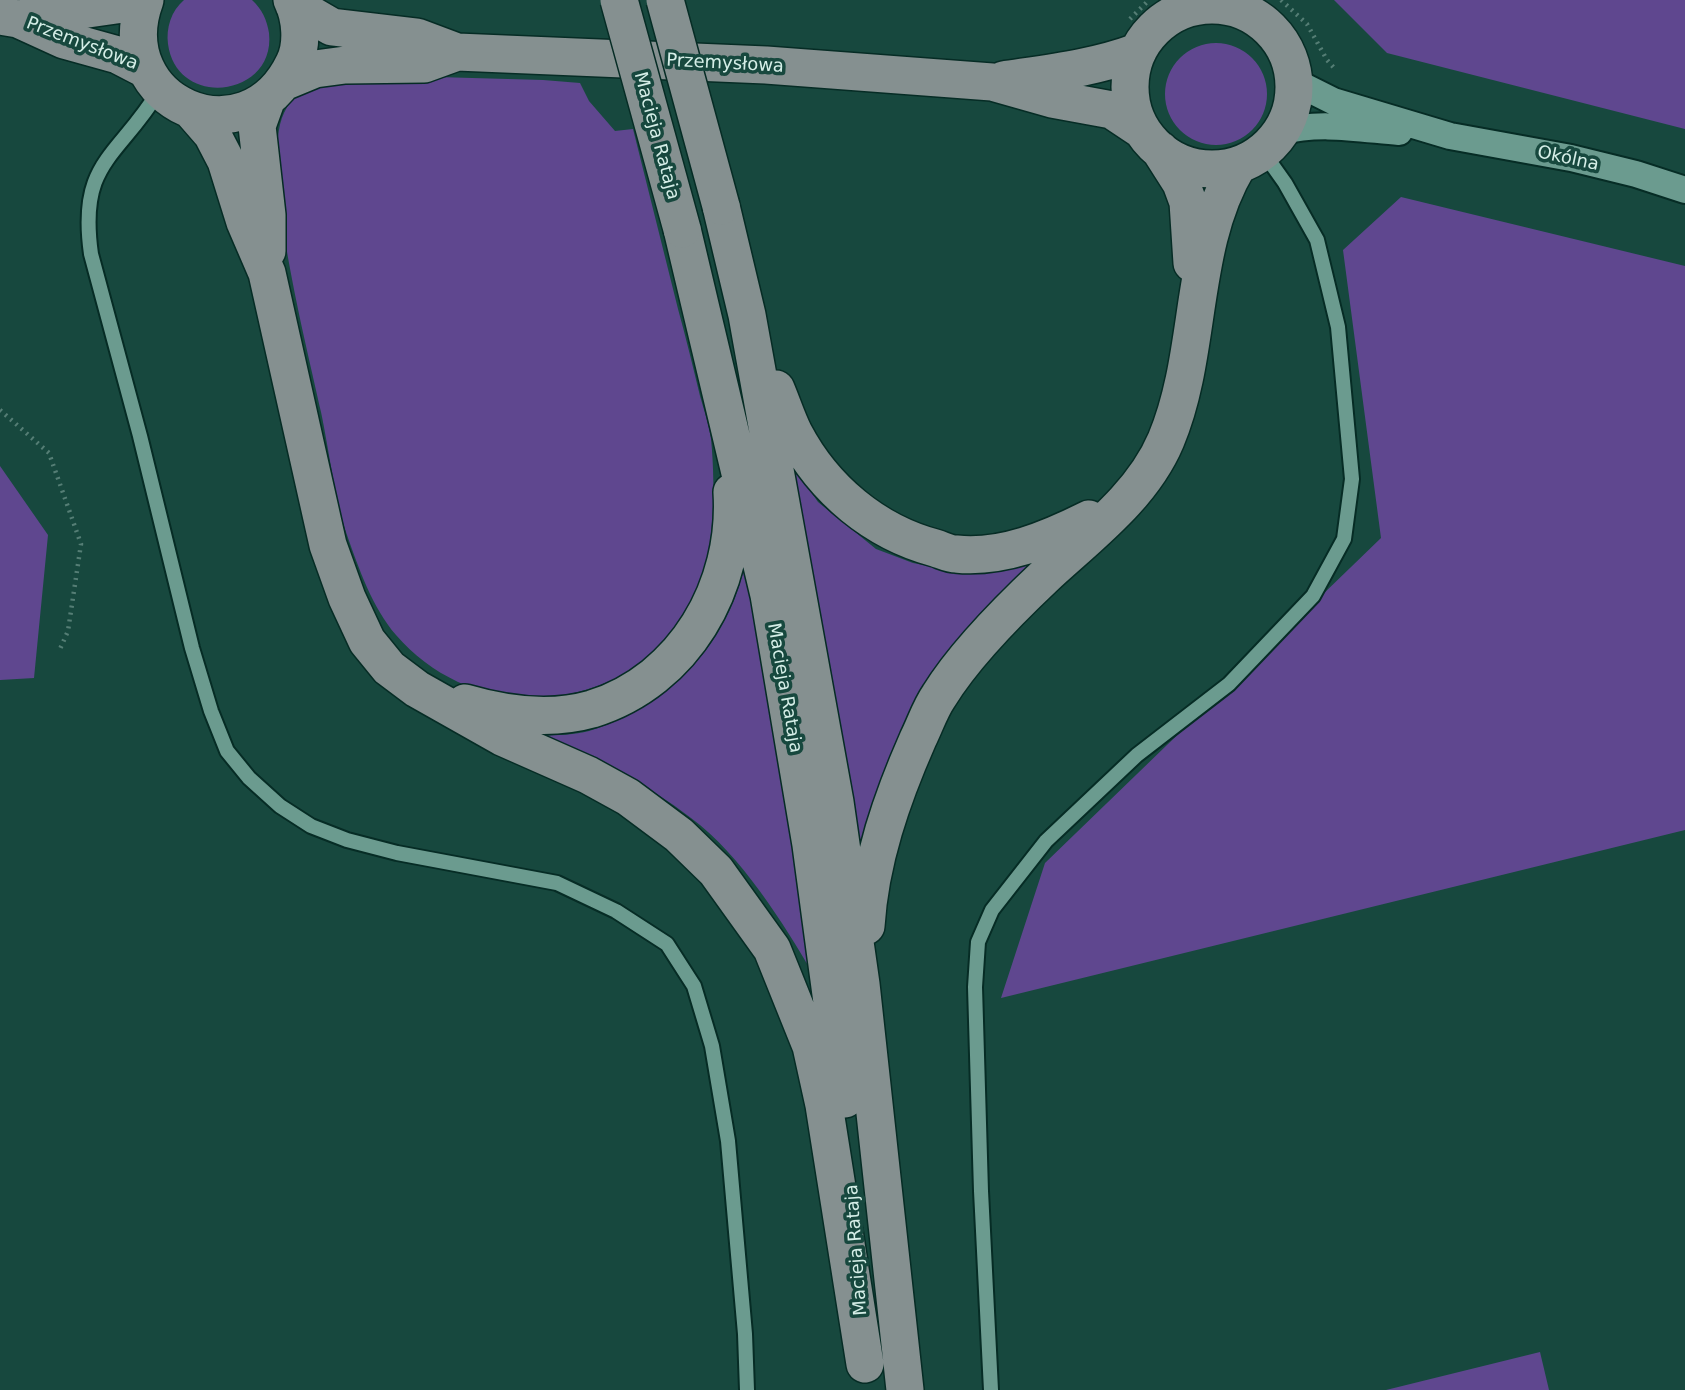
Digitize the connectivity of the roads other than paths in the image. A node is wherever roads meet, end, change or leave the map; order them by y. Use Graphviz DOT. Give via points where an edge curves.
graph roads {
  1 [pos="619,0"];
  2 [pos="665,0"];
  3 [pos="145,1"];
  4 [pos="293,2"];
  5 [pos="9,18"];
  6 [pos="457,52"];
  7 [pos="1137,52"];
  8 [pos="153,79"];
  9 [pos="992,82"];
  10 [pos="1294,82"];
  11 [pos="276,91"];
  12 [pos="192,111"];
  13 [pos="1450,136"];
  14 [pos="1151,140"];
  15 [pos="1261,150"];
  16 [pos="1685,190"];
  17 [pos="267,273"];
  18 [pos="1194,313"];
  19 [pos="747,315"];
  20 [pos="721,388"];
  21 [pos="1127,499"];
  22 [pos="418,689"];
  23 [pos="861,984"];
  24 [pos="866,1377"];
  25 [pos="747,1390"];
  26 [pos="905,1390"];
  27 [pos="991,1390"];
  1 -- 20 [label="main road, Macieja Rataja, bridge"];
  2 -- 19 [label="main road, Macieja Rataja, bridge"];
  3 -- 5 [label="main road, Przemysłowa"];
  3 -- 8 [label="main road" via="138,24 139,47"];
  4 -- 6 [label="main road, Przemysłowa" via="332,27 417,37"];
  4 -- 11 [label="main road" via="300,31 297,57"];
  5 -- 8 [label="main road, Przemysłowa" via="118,55"];
  6 -- 9 [label="main road, Przemysłowa" via="766,65"];
  6 -- 11 [label="main road, Przemysłowa" via="424,64 315,69"];
  7 -- 9 [label="main road, Przemysłowa" via="1114,61"];
  7 -- 10 [label="main road" via="1153,29 1174,13 1200,5 1228,6 1253,15 1274,32 1288,55"];
  7 -- 14 [label="main road" via="1130,78 1132,105"];
  8 -- 12 [label="main road, Przemysłowa" via="175,103"];
  8 -- 25 [label="lane" via="144,116 97,172 87,226 192,648 228,751 279,806 311,826 397,853 557,883 616,911 667,944 694,986 723,1101"];
  9 -- 14 [label="main road, Przemysłowa" via="1112,110"];
  10 -- 13 [label="street, Okólna" via="1332,101"];
  10 -- 15 [label="main road" via="1292,108"];
  11 -- 12 [label="main road, Przemysłowa" via="249,110 230,115"];
  11 -- 17 [label="main road" via="257,126 267,215"];
  12 -- 17 [label="main road" via="212,134 226,161"];
  13 -- 15 [label="street, Okólna" via="1296,128"];
  13 -- 16 [label="street, Okólna" via="1571,159"];
  14 -- 15 [label="main road" via="1184,164 1211,169"];
  14 -- 18 [label="main road" via="1181,183 1188,202"];
  15 -- 18 [label="main road" via="1223,190"];
  15 -- 27 [label="lane" via="1317,240 1338,327 1352,478 1344,538 1313,596 1229,684 1137,755 1046,841 992,910 978,942 975,987"];
  17 -- 22 [label="main road" via="328,545 346,598 368,641 389,668"];
  18 -- 21 [label="main road" via="1187,362 1166,440 1146,477"];
  19 -- 21 [label="main road" via="794,434 829,484 866,517 907,541 956,554 1001,552 1046,540"];
  19 -- 23 [label="main road, Macieja Rataja" via="815,681"];
  20 -- 22 [label="main road" via="732,496 731,539 705,617 671,662 631,692 590,709 562,714 501,713"];
  20 -- 24 [label="main road, Macieja Rataja" via="769,595 811,845 844,1091"];
  21 -- 23 [label="main road" via="1040,580 967,657 938,696 901,777 873,872"];
  22 -- 24 [label="main road" via="502,737 588,775 679,835 716,871 772,949 814,1058"];
  23 -- 26 [label="main road, Macieja Rataja"];
}
